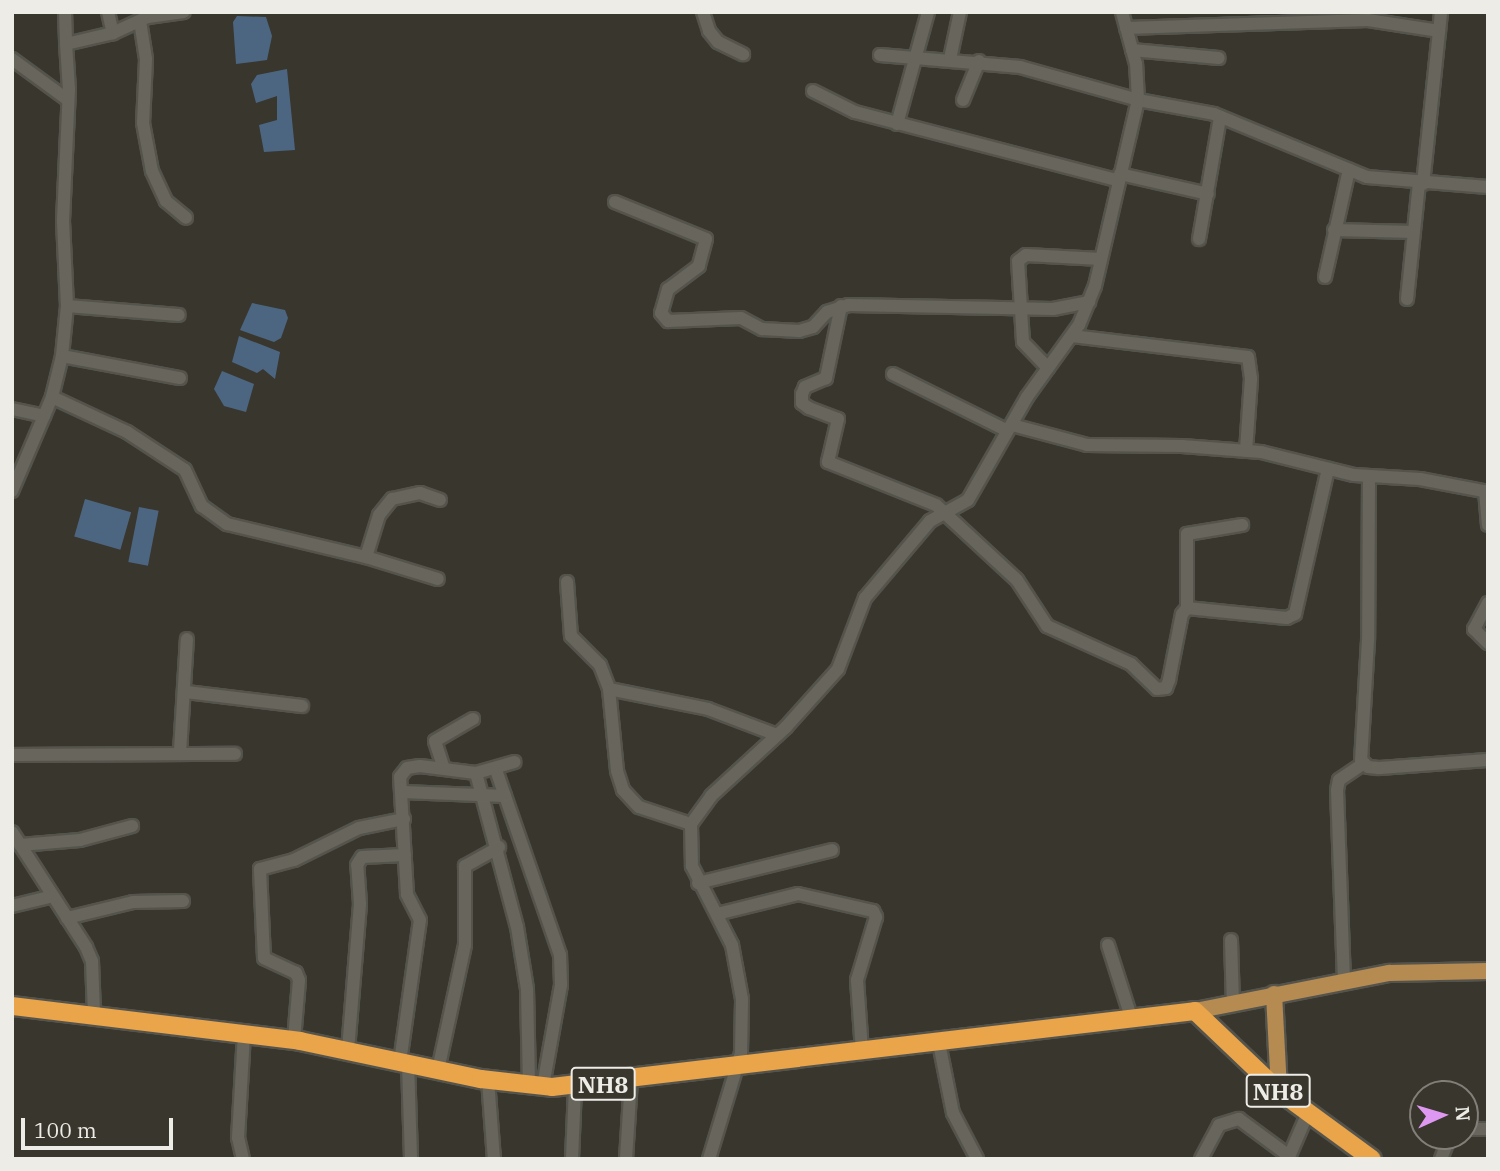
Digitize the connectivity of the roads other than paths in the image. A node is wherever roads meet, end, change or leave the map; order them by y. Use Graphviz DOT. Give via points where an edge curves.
graph roads {
  1 [pos="65,12"];
  2 [pos="108,12"];
  3 [pos="184,12"];
  4 [pos="703,12"];
  5 [pos="928,12"];
  6 [pos="960,12"];
  7 [pos="1122,12"];
  8 [pos="1441,12"];
  9 [pos="1269,17"];
  10 [pos="1371,17"];
  11 [pos="140,21"];
  12 [pos="1126,28"];
  13 [pos="1440,31"];
  14 [pos="113,33"];
  15 [pos="66,44"];
  16 [pos="1132,50"];
  17 [pos="743,54"];
  18 [pos="880,55"];
  19 [pos="915,56"];
  20 [pos="1219,58"];
  21 [pos="12,59"];
  22 [pos="950,59"];
  23 [pos="979,61"];
  24 [pos="813,91"];
  25 [pos="68,100"];
  26 [pos="963,100"];
  27 [pos="1138,100"];
  28 [pos="1220,117"];
  29 [pos="897,124"];
  30 [pos="1349,170"];
  31 [pos="1120,177"];
  32 [pos="1421,184"];
  33 [pos="1488,187"];
  34 [pos="1208,194"];
  35 [pos="615,202"];
  36 [pos="186,218"];
  37 [pos="1334,230"];
  38 [pos="1414,232"];
  39 [pos="1199,239"];
  40 [pos="1101,259"];
  41 [pos="1325,277"];
  42 [pos="1408,299"];
  43 [pos="1088,302"];
  44 [pos="67,306"];
  45 [pos="841,306"];
  46 [pos="1019,307"];
  47 [pos="179,315"];
  48 [pos="1072,336"];
  49 [pos="62,356"];
  50 [pos="1048,368"];
  51 [pos="893,374"];
  52 [pos="180,378"];
  53 [pos="52,397"];
  54 [pos="12,409"];
  55 [pos="44,416"];
  56 [pos="1010,428"];
  57 [pos="1246,451"];
  58 [pos="1328,469"];
  59 [pos="1368,476"];
  60 [pos="12,491"];
  61 [pos="1486,491"];
  62 [pos="440,500"];
  63 [pos="944,514"];
  64 [pos="1242,525"];
  65 [pos="1488,525"];
  66 [pos="366,556"];
  67 [pos="438,579"];
  68 [pos="567,582"];
  69 [pos="1488,603"];
  70 [pos="1187,608"];
  71 [pos="187,639"];
  72 [pos="1488,643"];
  73 [pos="609,689"];
  74 [pos="186,692"];
  75 [pos="302,706"];
  76 [pos="473,719"];
  77 [pos="777,735"];
  78 [pos="180,752"];
  79 [pos="235,754"];
  80 [pos="12,755"];
  81 [pos="1488,760"];
  82 [pos="514,762"];
  83 [pos="1363,764"];
  84 [pos="444,769"];
  85 [pos="496,770"];
  86 [pos="476,773"];
  87 [pos="402,792"];
  88 [pos="505,796"];
  89 [pos="484,798"];
  90 [pos="404,819"];
  91 [pos="691,824"];
  92 [pos="132,826"];
  93 [pos="12,832"];
  94 [pos="20,845"];
  95 [pos="499,847"];
  96 [pos="832,850"];
  97 [pos="405,855"];
  98 [pos="698,883"];
  99 [pos="53,896"];
  100 [pos="183,901"];
  101 [pos="12,906"];
  102 [pos="717,914"];
  103 [pos="68,918"];
  104 [pos="1231,940"];
  105 [pos="1108,945"];
  106 [pos="1488,971"];
  107 [pos="1344,981"];
  108 [pos="1274,994"];
  109 [pos="1233,1004"];
  110 [pos="12,1006"];
  111 [pos="1195,1011"];
  112 [pos="94,1014"];
  113 [pos="1131,1017"];
  114 [pos="244,1035"];
  115 [pos="294,1040"];
  116 [pos="939,1043"];
  117 [pos="348,1050"];
  118 [pos="862,1051"];
  119 [pos="404,1063"];
  120 [pos="738,1065"];
  121 [pos="438,1070"];
  122 [pos="488,1080"];
  123 [pos="631,1080"];
  124 [pos="536,1086"];
  125 [pos="575,1086"];
  126 [pos="1279,1091"];
  127 [pos="1307,1115"];
  128 [pos="1288,1158"];
  129 [pos="243,1159"];
  130 [pos="411,1159"];
  131 [pos="494,1159"];
  132 [pos="572,1159"];
  133 [pos="626,1159"];
  134 [pos="709,1159"];
  135 [pos="977,1159"];
  136 [pos="1201,1159"];
  137 [pos="1372,1159"];
  1 -- 15 [label="street"];
  2 -- 14 [label="street"];
  3 -- 11 [label="street"];
  4 -- 17 [label="street" via="718,42"];
  5 -- 19 [label="street"];
  6 -- 22 [label="street"];
  7 -- 12 [label="street"];
  8 -- 13 [label="street"];
  9 -- 10 [label="street"];
  9 -- 12 [label="street"];
  10 -- 13 [label="street"];
  11 -- 14 [label="street"];
  11 -- 36 [label="street" via="146,60 143,123 152,171 166,201"];
  12 -- 16 [label="street"];
  13 -- 32 [label="street"];
  14 -- 15 [label="street"];
  15 -- 25 [label="street"];
  16 -- 20 [label="street"];
  16 -- 27 [label="street"];
  18 -- 19 [label="street"];
  19 -- 22 [label="street"];
  19 -- 29 [label="street"];
  21 -- 25 [label="street"];
  22 -- 23 [label="street"];
  23 -- 26 [label="street"];
  23 -- 27 [label="street" via="1020,67"];
  24 -- 29 [label="street" via="835,106"];
  25 -- 44 [label="street" via="63,221"];
  27 -- 28 [label="street"];
  27 -- 31 [label="street"];
  28 -- 30 [label="street"];
  28 -- 34 [label="street"];
  29 -- 31 [label="street"];
  30 -- 32 [label="street" via="1376,179"];
  30 -- 37 [label="street"];
  31 -- 34 [label="street"];
  31 -- 40 [label="street"];
  32 -- 33 [label="street"];
  32 -- 38 [label="street"];
  34 -- 39 [label="street"];
  35 -- 45 [label="street" via="706,239 699,266 668,289 662,313 668,321 741,318 762,330 808,331 827,312"];
  37 -- 38 [label="street"];
  37 -- 41 [label="street"];
  38 -- 42 [label="street"];
  40 -- 43 [label="street"];
  40 -- 46 [label="street" via="1021,256"];
  43 -- 46 [label="street" via="1063,308"];
  43 -- 48 [label="street"];
  44 -- 47 [label="street"];
  44 -- 49 [label="street"];
  45 -- 46 [label="street"];
  45 -- 63 [label="street" via="826,378 805,387 802,394 802,403 809,408 838,419 828,462 927,499"];
  46 -- 50 [label="street" via="1023,342"];
  48 -- 50 [label="street"];
  48 -- 57 [label="street" via="1248,357"];
  49 -- 52 [label="street"];
  49 -- 53 [label="street"];
  50 -- 56 [label="street"];
  51 -- 56 [label="street"];
  53 -- 55 [label="street"];
  53 -- 66 [label="street" via="127,432 185,470 202,506 227,524"];
  54 -- 55 [label="street"];
  55 -- 60 [label="street"];
  56 -- 57 [label="street" via="1087,445"];
  56 -- 63 [label="street" via="968,500"];
  57 -- 58 [label="street"];
  58 -- 59 [label="street"];
  58 -- 70 [label="street" via="1295,614 1287,618"];
  59 -- 61 [label="street" via="1420,479"];
  59 -- 83 [label="street"];
  61 -- 65 [label="street"];
  62 -- 66 [label="street" via="419,493 392,499 379,515"];
  63 -- 70 [label="street" via="1017,580 1047,626 1131,664 1157,689 1166,688 1169,680"];
  63 -- 77 [label="street" via="922,528 874,586 838,669"];
  64 -- 70 [label="street" via="1187,534"];
  66 -- 67 [label="street"];
  68 -- 73 [label="street" via="571,636 600,665"];
  69 -- 72 [label="street" via="1474,629"];
  71 -- 74 [label="street"];
  73 -- 77 [label="street" via="708,709"];
  73 -- 91 [label="street" via="623,790 639,807"];
  74 -- 75 [label="street"];
  74 -- 78 [label="street"];
  76 -- 84 [label="street" via="435,741"];
  77 -- 91 [label="street" via="711,796"];
  78 -- 79 [label="street"];
  78 -- 80 [label="street"];
  81 -- 83 [label="street" via="1379,768"];
  82 -- 85 [label="street"];
  83 -- 107 [label="street" via="1339,780 1337,790"];
  84 -- 86 [label="street"];
  84 -- 87 [label="street" via="407,768 400,777"];
  85 -- 86 [label="street"];
  85 -- 88 [label="street"];
  86 -- 89 [label="street"];
  87 -- 89 [label="street"];
  87 -- 90 [label="street"];
  88 -- 89 [label="street"];
  88 -- 124 [label="street" via="560,955 561,985"];
  89 -- 95 [label="street"];
  90 -- 97 [label="street"];
  90 -- 115 [label="street" via="359,828 294,860 260,869 264,958 293,970 299,981"];
  91 -- 98 [label="street"];
  92 -- 94 [label="street" via="80,840"];
  93 -- 94 [label="street"];
  94 -- 99 [label="street"];
  95 -- 121 [label="street" via="465,866 465,945"];
  95 -- 124 [label="street" via="527,989"];
  96 -- 98 [label="street"];
  97 -- 117 [label="street" via="362,857 357,865 360,904"];
  97 -- 119 [label="street" via="407,894 420,919"];
  98 -- 102 [label="street"];
  99 -- 101 [label="street"];
  99 -- 103 [label="street"];
  100 -- 103 [label="street" via="133,902"];
  102 -- 118 [label="street" via="804,894 873,911 876,917 857,981"];
  102 -- 120 [label="street" via="741,980 743,1041"];
  103 -- 112 [label="street" via="92,961"];
  104 -- 109 [label="street"];
  105 -- 113 [label="street"];
  106 -- 107 [label="main road" via="1390,973"];
  107 -- 108 [label="main road"];
  108 -- 109 [label="main road"];
  108 -- 126 [label="main road"];
  109 -- 111 [label="main road"];
  110 -- 112 [label="highway, NH8"];
  111 -- 113 [label="highway, NH8"];
  111 -- 126 [label="highway, NH8"];
  112 -- 114 [label="highway, NH8"];
  113 -- 116 [label="highway, NH8"];
  114 -- 115 [label="highway, NH8"];
  114 -- 129 [label="street" via="238,1138"];
  115 -- 117 [label="highway, NH8"];
  116 -- 118 [label="highway, NH8"];
  116 -- 135 [label="street" via="953,1113"];
  117 -- 119 [label="highway, NH8"];
  118 -- 120 [label="highway, NH8"];
  119 -- 121 [label="highway, NH8"];
  119 -- 130 [label="street"];
  120 -- 123 [label="highway, NH8"];
  120 -- 134 [label="street"];
  121 -- 122 [label="highway, NH8"];
  122 -- 124 [label="highway, NH8"];
  122 -- 131 [label="street"];
  123 -- 125 [label="highway, NH8"];
  123 -- 133 [label="street"];
  124 -- 125 [label="highway, NH8"];
  125 -- 132 [label="street"];
  126 -- 127 [label="highway, NH8"];
  127 -- 128 [label="street"];
  127 -- 137 [label="highway, NH8"];
  128 -- 136 [label="street" via="1239,1119 1219,1125"];
}
